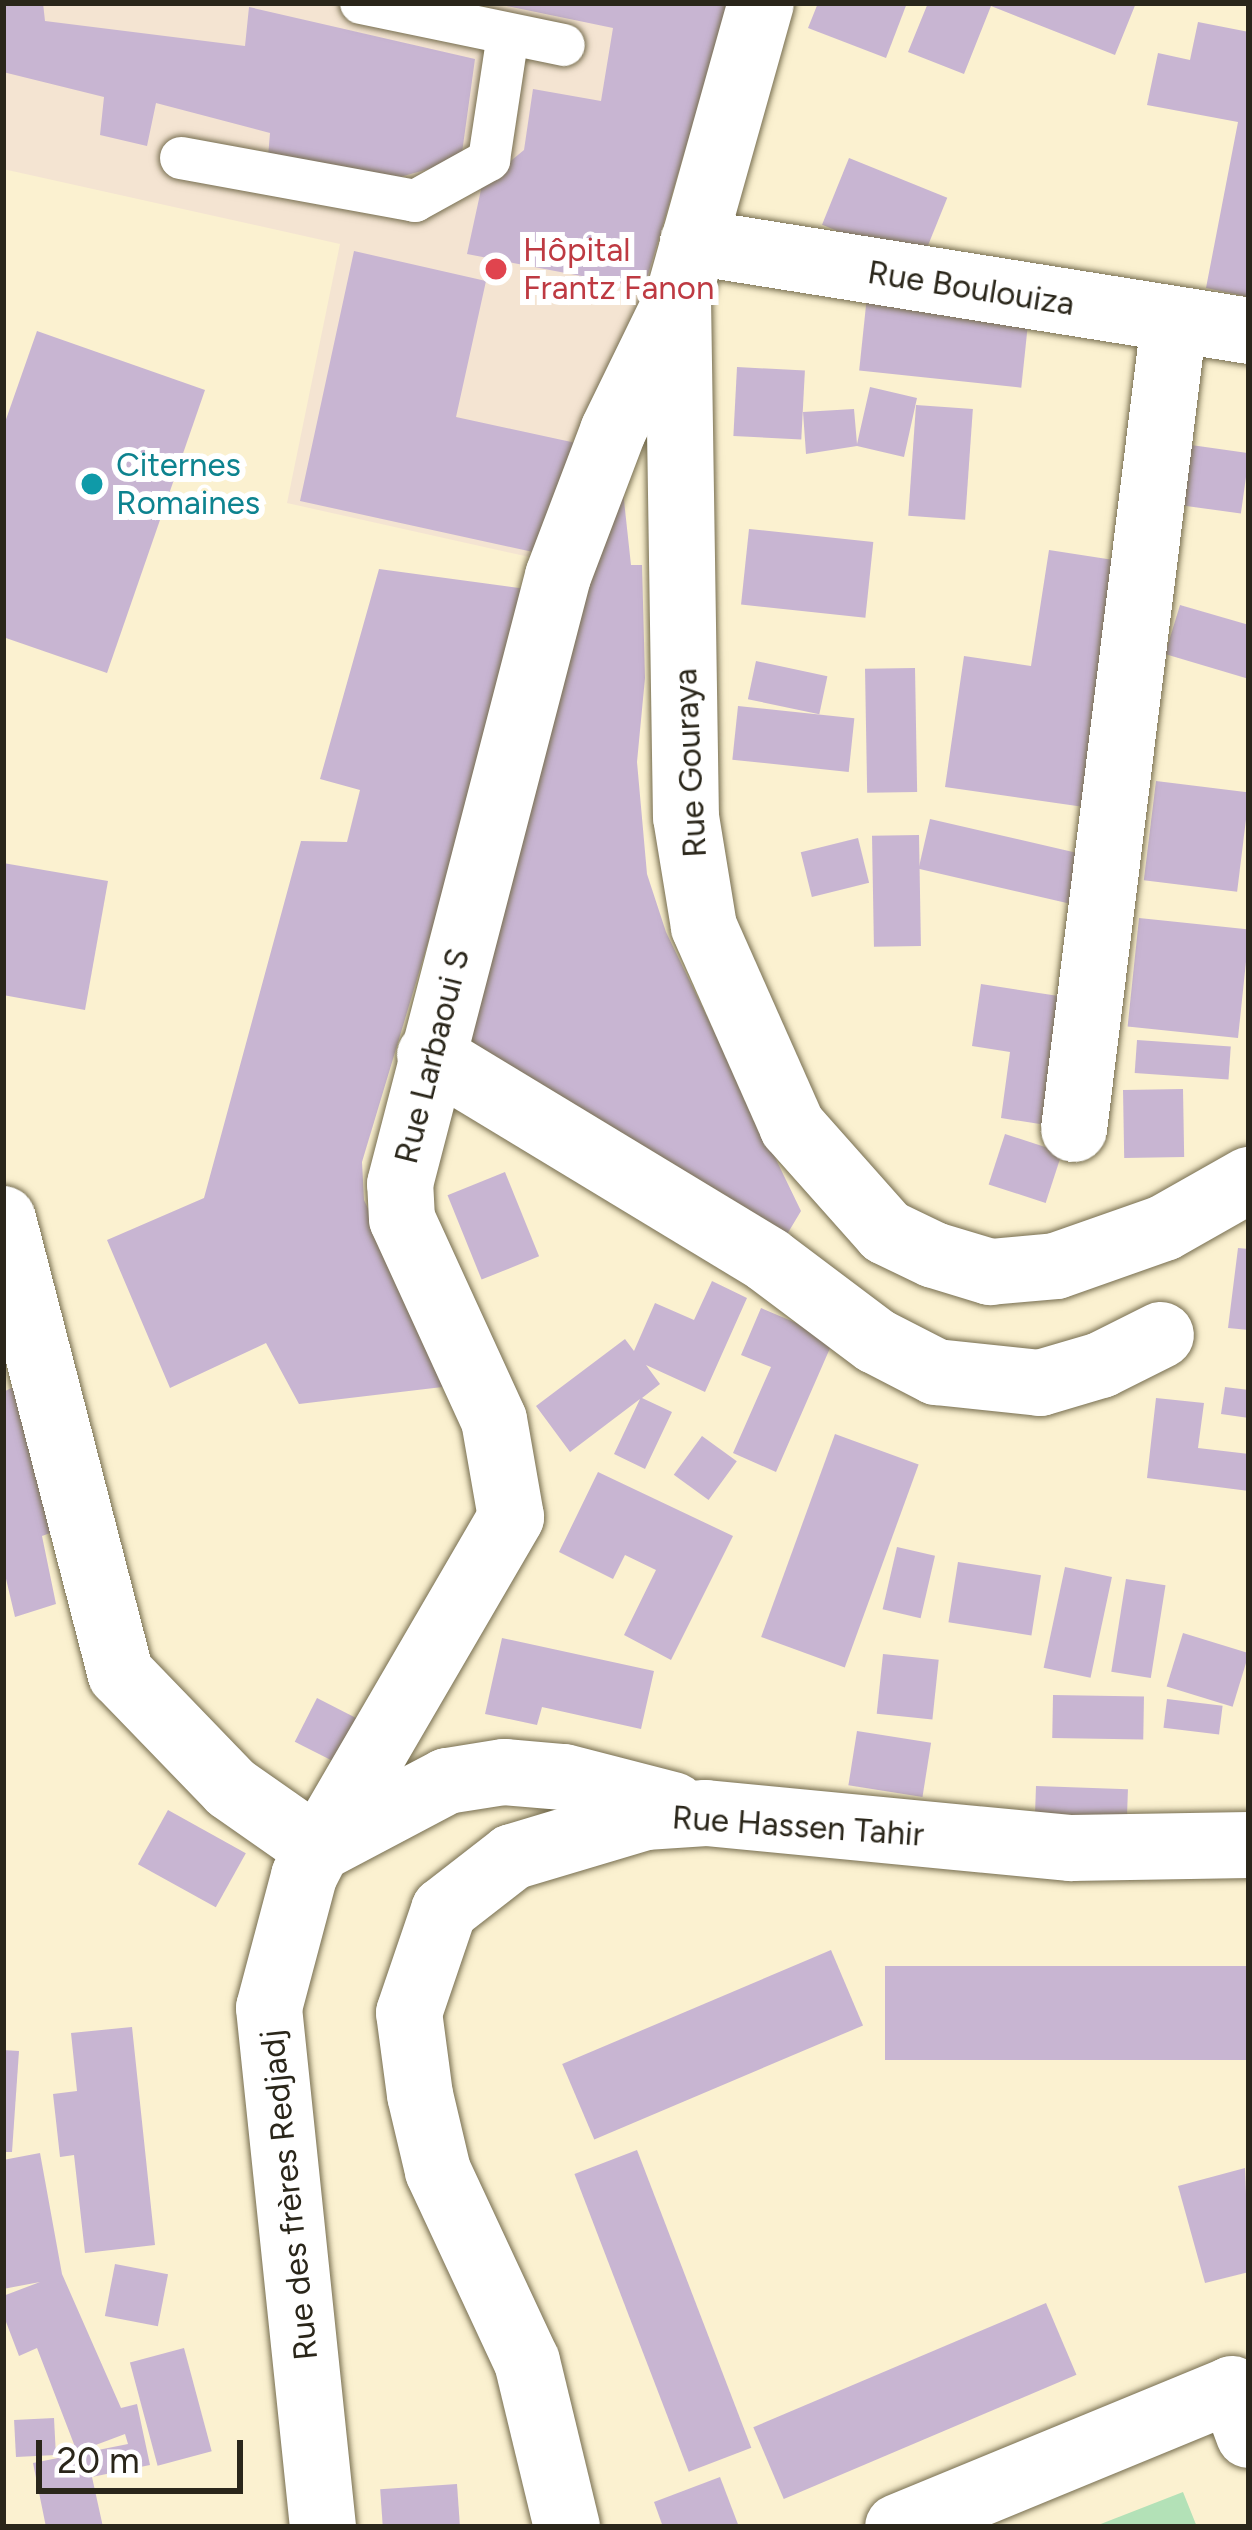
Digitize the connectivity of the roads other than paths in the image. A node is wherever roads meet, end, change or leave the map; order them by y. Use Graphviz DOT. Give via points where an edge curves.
graph roads {
  1 [pos="362,3"];
  2 [pos="761,3"];
  3 [pos="508,34"];
  4 [pos="564,45"];
  5 [pos="182,158"];
  6 [pos="686,270"];
  7 [pos="1174,322"];
  8 [pos="1249,331"];
  9 [pos="430,1055"];
  10 [pos="1074,1130"];
  11 [pos="1249,1180"];
  12 [pos="3,1219"];
  13 [pos="1161,1335"];
  14 [pos="706,1813"];
  15 [pos="1249,1845"];
  16 [pos="318,1850"];
  17 [pos="1249,2435"];
  18 [pos="323,2527"];
  19 [pos="567,2527"];
  20 [pos="898,2527"];
  1 -- 3 [label="lane"];
  2 -- 6 [label="street, Rue Gouraya"];
  3 -- 4 [label="lane"];
  3 -- 5 [label="lane" via="489,160 415,201"];
  6 -- 7 [label="street, Rue Boulouiza"];
  6 -- 9 [label="street, Rue Larbaoui S" via="558,576"];
  6 -- 11 [label="street, Rue Gouraya" via="686,817 704,927 792,1126 886,1232 990,1273 1101,1255"];
  7 -- 8 [label="street, Rue Boulouiza"];
  7 -- 10 [label="street"];
  9 -- 13 [label="street" via="936,1372 1040,1383"];
  9 -- 16 [label="street, Rue Larbaoui S" via="400,1184 403,1219 494,1420 511,1517"];
  12 -- 16 [label="street" via="122,1673 231,1788"];
  14 -- 15 [label="street, Rue Hassen Tahir" via="1071,1848"];
  14 -- 16 [label="street" via="564,1777 503,1772 447,1780"];
  14 -- 19 [label="street, Rue Hassen Tahir" via="645,1817 512,1857 444,1910 410,2012 438,2171 527,2362"];
  16 -- 18 [label="street, Rue des frères Redjadj" via="269,2008"];
  17 -- 20 [label="street" via="1232,2389"];
}
